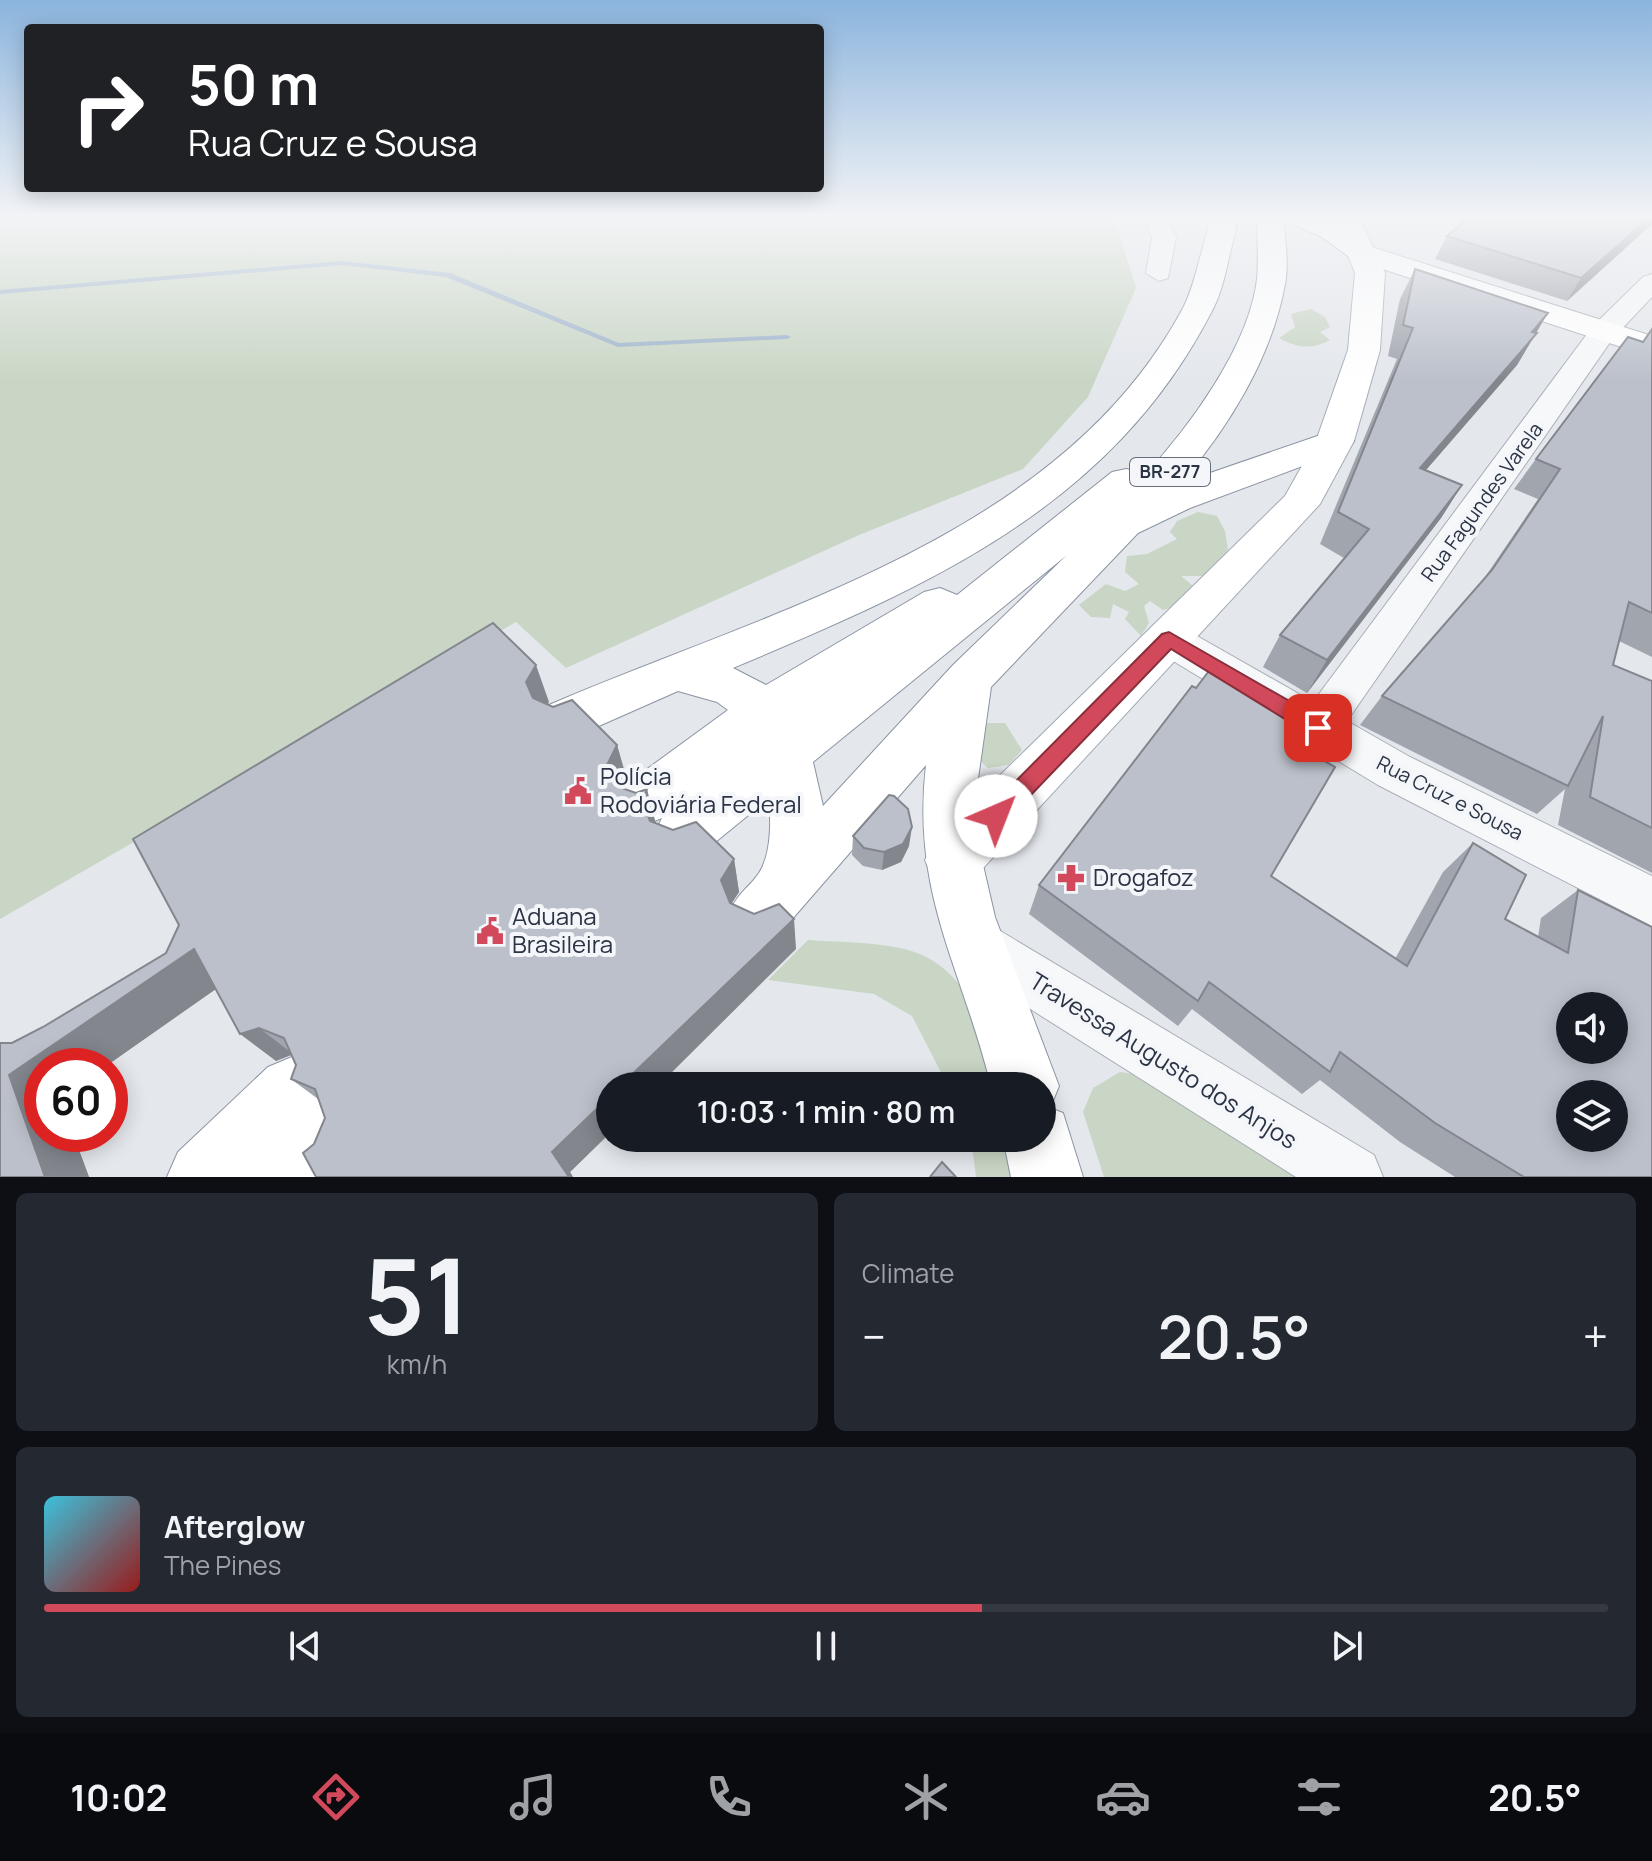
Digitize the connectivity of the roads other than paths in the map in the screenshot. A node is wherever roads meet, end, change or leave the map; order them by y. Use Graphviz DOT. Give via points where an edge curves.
graph roads {
  1 [pos="1209,272"];
  2 [pos="1248,272"];
  3 [pos="1271,272"];
  4 [pos="1366,272"];
  5 [pos="1393,272"];
  6 [pos="1652,282"];
  7 [pos="1598,340"];
  8 [pos="1652,347"];
  9 [pos="1652,367"];
  10 [pos="1335,441"];
  11 [pos="1087,536"];
  12 [pos="1169,639"];
  13 [pos="677,672"];
  14 [pos="973,676"];
  15 [pos="567,719"];
  16 [pos="1318,728"];
  17 [pos="775,731"];
  18 [pos="647,800"];
  19 [pos="682,835"];
  20 [pos="953,860"];
  21 [pos="1652,902"];
  22 [pos="974,944"];
  23 [pos="1022,1072"];
  24 [pos="295,1136"];
  25 [pos="1041,1152"];
  26 [pos="203,1177"];
  27 [pos="1047,1177"];
  28 [pos="1352,1177"];
  1 -- 13 [label="main road" via="1198,309 1151,384 1085,459 1022,507 935,560"];
  2 -- 11 [label="main road, BR-277" via="1240,313 1223,353 1175,426"];
  3 -- 11 [label="main road, BR-277" via="1254,345 1181,459"];
  4 -- 10 [label="main road" via="1364,350"];
  5 -- 7 [label="main road"];
  6 -- 7 [label="street, Rua Fagundes Varela"];
  7 -- 8 [label="main road"];
  7 -- 9 [label="main road"];
  7 -- 16 [label="street, Rua Fagundes Varela"];
  10 -- 11 [label="main road"];
  10 -- 12 [label="main road" via="1300,504"];
  11 -- 14 [label="main road, BR-277"];
  11 -- 17 [label="main road, BR-277"];
  12 -- 16 [label="street, Rua Cruz e Sousa"];
  12 -- 20 [label="main road"];
  13 -- 15 [label="main road"];
  13 -- 17 [label="main road" via="732,687"];
  14 -- 17 [label="main road, BR-277" via="773,900 799,819"];
  14 -- 20 [label="main road" via="954,730 949,770"];
  16 -- 21 [label="street, Rua Cruz e Sousa"];
  17 -- 18 [label="main road"];
  17 -- 19 [label="main road, BR-277"];
  20 -- 22 [label="main road"];
  22 -- 23 [label="main road"];
  22 -- 28 [label="street, Travessa Augusto dos Anjos"];
  24 -- 26 [label="main road"];
  25 -- 27 [label="main road"];
}
